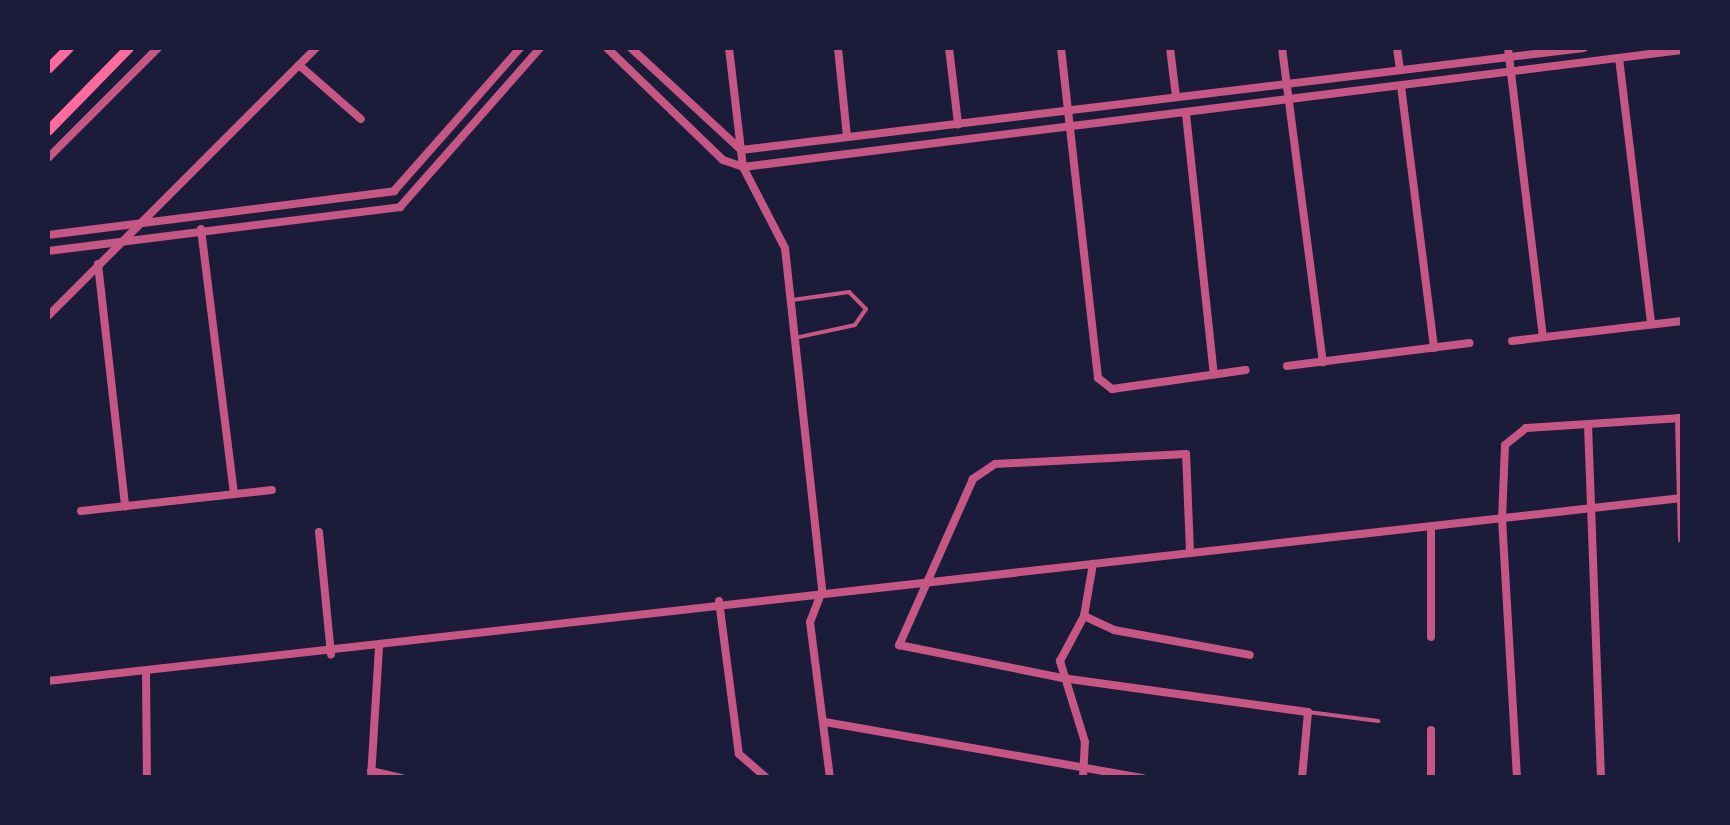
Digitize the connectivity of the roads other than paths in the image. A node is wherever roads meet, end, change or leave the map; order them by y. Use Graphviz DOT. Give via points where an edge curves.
graph roads {
  1 [pos="70,48"];
  2 [pos="129,48"];
  3 [pos="158,48"];
  4 [pos="316,48"];
  5 [pos="520,48"];
  6 [pos="540,48"];
  7 [pos="607,48"];
  8 [pos="631,48"];
  9 [pos="729,48"];
  10 [pos="838,48"];
  11 [pos="949,48"];
  12 [pos="1061,48"];
  13 [pos="1170,48"];
  14 [pos="1282,48"];
  15 [pos="1397,48"];
  16 [pos="1584,48"];
  17 [pos="1682,50"];
  18 [pos="1509,52"];
  19 [pos="1619,58"];
  20 [pos="300,65"];
  21 [pos="48,70"];
  22 [pos="1400,70"];
  23 [pos="1510,72"];
  24 [pos="1286,83"];
  25 [pos="1401,86"];
  26 [pos="1176,97"];
  27 [pos="1288,102"];
  28 [pos="1069,110"];
  29 [pos="1186,114"];
  30 [pos="361,120"];
  31 [pos="958,124"];
  32 [pos="1070,127"];
  33 [pos="48,131"];
  34 [pos="847,137"];
  35 [pos="741,150"];
  36 [pos="48,158"];
  37 [pos="743,167"];
  38 [pos="142,219"];
  39 [pos="202,229"];
  40 [pos="48,235"];
  41 [pos="124,238"];
  42 [pos="48,252"];
  43 [pos="98,264"];
  44 [pos="791,300"];
  45 [pos="48,316"];
  46 [pos="1682,320"];
  47 [pos="1650,324"];
  48 [pos="1543,336"];
  49 [pos="795,338"];
  50 [pos="1512,341"];
  51 [pos="1470,343"];
  52 [pos="1434,348"];
  53 [pos="1322,362"];
  54 [pos="1287,366"];
  55 [pos="1246,370"];
  56 [pos="1214,374"];
  57 [pos="1681,418"];
  58 [pos="1588,424"];
  59 [pos="272,490"];
  60 [pos="234,494"];
  61 [pos="1682,498"];
  62 [pos="1592,505"];
  63 [pos="125,506"];
  64 [pos="81,512"];
  65 [pos="1502,520"];
  66 [pos="1431,528"];
  67 [pos="319,532"];
  68 [pos="1682,538"];
  69 [pos="1190,552"];
  70 [pos="1093,564"];
  71 [pos="926,579"];
  72 [pos="822,591"];
  73 [pos="718,601"];
  74 [pos="1084,616"];
  75 [pos="1431,637"];
  76 [pos="379,646"];
  77 [pos="330,654"];
  78 [pos="1250,655"];
  79 [pos="146,671"];
  80 [pos="1062,678"];
  81 [pos="48,681"];
  82 [pos="1308,712"];
  83 [pos="1378,721"];
  84 [pos="825,722"];
  85 [pos="1431,730"];
  86 [pos="371,774"];
  87 [pos="1083,774"];
  88 [pos="831,777"];
  89 [pos="147,778"];
  90 [pos="402,778"];
  91 [pos="767,778"];
  92 [pos="1143,778"];
  93 [pos="1302,778"];
  94 [pos="1431,778"];
  95 [pos="1517,778"];
  96 [pos="1600,778"];
  1 -- 21 [label="main road"];
  2 -- 33 [label="main road"];
  3 -- 36 [label="street"];
  4 -- 20 [label="street"];
  5 -- 38 [label="street" via="394,191"];
  6 -- 39 [label="street" via="400,207"];
  7 -- 37 [label="street" via="723,160"];
  8 -- 35 [label="street"];
  9 -- 35 [label="street"];
  10 -- 34 [label="street"];
  11 -- 31 [label="street"];
  12 -- 28 [label="street"];
  13 -- 26 [label="street"];
  14 -- 24 [label="street"];
  15 -- 22 [label="street"];
  16 -- 18 [label="street"];
  17 -- 19 [label="street"];
  18 -- 22 [label="street"];
  18 -- 23 [label="street"];
  19 -- 23 [label="street"];
  19 -- 47 [label="street"];
  20 -- 30 [label="street"];
  20 -- 38 [label="street"];
  22 -- 24 [label="street"];
  23 -- 25 [label="street"];
  23 -- 48 [label="street"];
  24 -- 26 [label="street"];
  24 -- 27 [label="street"];
  25 -- 27 [label="street"];
  25 -- 52 [label="street"];
  26 -- 28 [label="street"];
  27 -- 29 [label="street"];
  27 -- 53 [label="street"];
  28 -- 31 [label="street"];
  28 -- 32 [label="street"];
  29 -- 32 [label="street"];
  29 -- 56 [label="street"];
  31 -- 34 [label="street"];
  32 -- 37 [label="street"];
  32 -- 56 [label="street" via="1098,375 1105,387"];
  34 -- 35 [label="street"];
  35 -- 37 [label="street"];
  37 -- 44 [label="street" via="780,230"];
  38 -- 40 [label="street"];
  38 -- 41 [label="street"];
  39 -- 41 [label="street"];
  39 -- 60 [label="street"];
  41 -- 42 [label="street"];
  41 -- 43 [label="street"];
  43 -- 45 [label="street"];
  43 -- 63 [label="street"];
  44 -- 49 [label="street"];
  44 -- 49 [label="lane" via="848,292 866,308 855,325"];
  46 -- 47 [label="street"];
  47 -- 48 [label="street"];
  48 -- 50 [label="street"];
  49 -- 72 [label="street"];
  51 -- 52 [label="street"];
  52 -- 53 [label="street"];
  53 -- 54 [label="street"];
  55 -- 56 [label="street"];
  57 -- 58 [label="street"];
  57 -- 61 [label="street"];
  58 -- 62 [label="street"];
  58 -- 65 [label="street" via="1526,428 1508,437"];
  59 -- 60 [label="street"];
  60 -- 63 [label="street"];
  61 -- 62 [label="street"];
  61 -- 68 [label="street"];
  62 -- 65 [label="street"];
  62 -- 96 [label="street"];
  63 -- 64 [label="street"];
  65 -- 66 [label="street"];
  65 -- 95 [label="street"];
  66 -- 69 [label="street"];
  66 -- 75 [label="street"];
  67 -- 77 [label="street"];
  69 -- 70 [label="street"];
  69 -- 71 [label="street" via="1186,454 995,464 973,479"];
  70 -- 71 [label="street"];
  70 -- 74 [label="street"];
  71 -- 72 [label="street"];
  71 -- 80 [label="street" via="900,647"];
  72 -- 73 [label="street"];
  72 -- 84 [label="street" via="809,617"];
  73 -- 76 [label="street"];
  73 -- 91 [label="street" via="739,754"];
  74 -- 78 [label="street" via="1114,630"];
  74 -- 80 [label="street" via="1062,648"];
  76 -- 77 [label="street"];
  76 -- 86 [label="street"];
  77 -- 79 [label="street"];
  79 -- 81 [label="street"];
  79 -- 89 [label="street"];
  80 -- 82 [label="street"];
  80 -- 87 [label="street" via="1085,742"];
  82 -- 83 [label="lane"];
  82 -- 93 [label="street"];
  84 -- 87 [label="street"];
  84 -- 88 [label="street"];
  85 -- 94 [label="street"];
  86 -- 90 [label="street"];
  87 -- 92 [label="street"];
}
